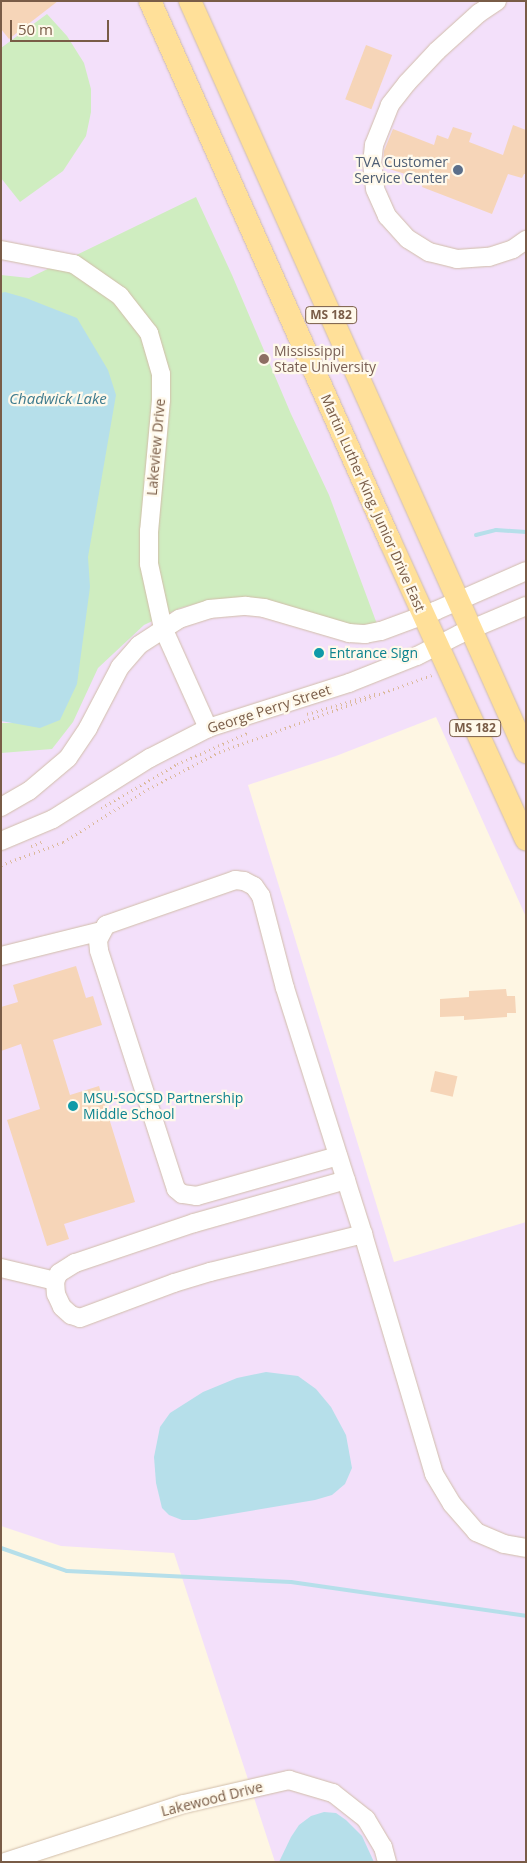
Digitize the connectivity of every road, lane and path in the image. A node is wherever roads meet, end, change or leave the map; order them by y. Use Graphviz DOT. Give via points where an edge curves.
graph roads {
  1 [pos="150,1"];
  2 [pos="190,1"];
  3 [pos="497,1"];
  4 [pos="526,240"];
  5 [pos="1,250"];
  6 [pos="526,571"];
  7 [pos="458,601"];
  8 [pos="526,606"];
  9 [pos="423,616"];
  10 [pos="163,628"];
  11 [pos="472,630"];
  12 [pos="438,647"];
  13 [pos="303,715"];
  14 [pos="208,728"];
  15 [pos="251,731"];
  16 [pos="526,752"];
  17 [pos="1,808"];
  18 [pos="96,811"];
  19 [pos="46,839"];
  20 [pos="526,839"];
  21 [pos="1,841"];
  22 [pos="30,847"];
  23 [pos="1,865"];
  24 [pos="102,931"];
  25 [pos="1,956"];
  26 [pos="338,1156"];
  27 [pos="346,1180"];
  28 [pos="363,1234"];
  29 [pos="1,1268"];
  30 [pos="55,1281"];
  31 [pos="526,1548"];
  32 [pos="6,1862"];
  33 [pos="387,1862"];
  1 -- 9 [label="main road, Martin Luther King, Junior Drive East / MS 182"];
  2 -- 7 [label="main road, MS 182"];
  3 -- 4 [label="street" via="437,51 390,105 374,144 375,189 387,216 408,239 429,252 457,259 489,257 513,249"];
  5 -- 10 [label="street, Lakeview Drive" via="74,264 120,296 148,333 161,374 148,548 154,597"];
  6 -- 7 [label="street"];
  7 -- 9 [label="street"];
  7 -- 11 [label="main road, MS 182"];
  8 -- 11 [label="street, George Perry Street"];
  9 -- 10 [label="street" via="381,631 349,633 264,608 224,606 195,612"];
  9 -- 12 [label="main road, Martin Luther King, Junior Drive East / MS 182"];
  10 -- 14 [label="street, Lakeview Drive"];
  10 -- 17 [label="street" via="139,645 120,667 68,758 29,791"];
  11 -- 12 [label="street, George Perry Street"];
  11 -- 16 [label="main road, MS 182"];
  12 -- 14 [label="street, George Perry Street" via="349,683"];
  12 -- 20 [label="main road, Martin Luther King, Junior Drive East / MS 182"];
  13 -- 23 [label="path" via="432,674 219,752 148,788 63,842"];
  14 -- 21 [label="street, George Perry Street" via="150,758 53,819"];
  15 -- 18 [label="path" via="177,764"];
  19 -- 22 [label="path"];
  24 -- 25 [label="street"];
  24 -- 26 [label="street" via="98,940 99,950 176,1189 182,1194 196,1196"];
  24 -- 26 [label="street" via="115,921 235,880 254,886 261,896 285,988"];
  26 -- 27 [label="street"];
  27 -- 28 [label="street"];
  27 -- 30 [label="street" via="194,1223 75,1263 59,1273"];
  28 -- 30 [label="street" via="210,1272 80,1318 62,1307"];
  28 -- 31 [label="street" via="434,1474 452,1504 476,1532 504,1544"];
  29 -- 30 [label="street"];
  32 -- 33 [label="street, Lakewood Drive" via="184,1804 289,1780 333,1793 366,1819 383,1847"];
}
